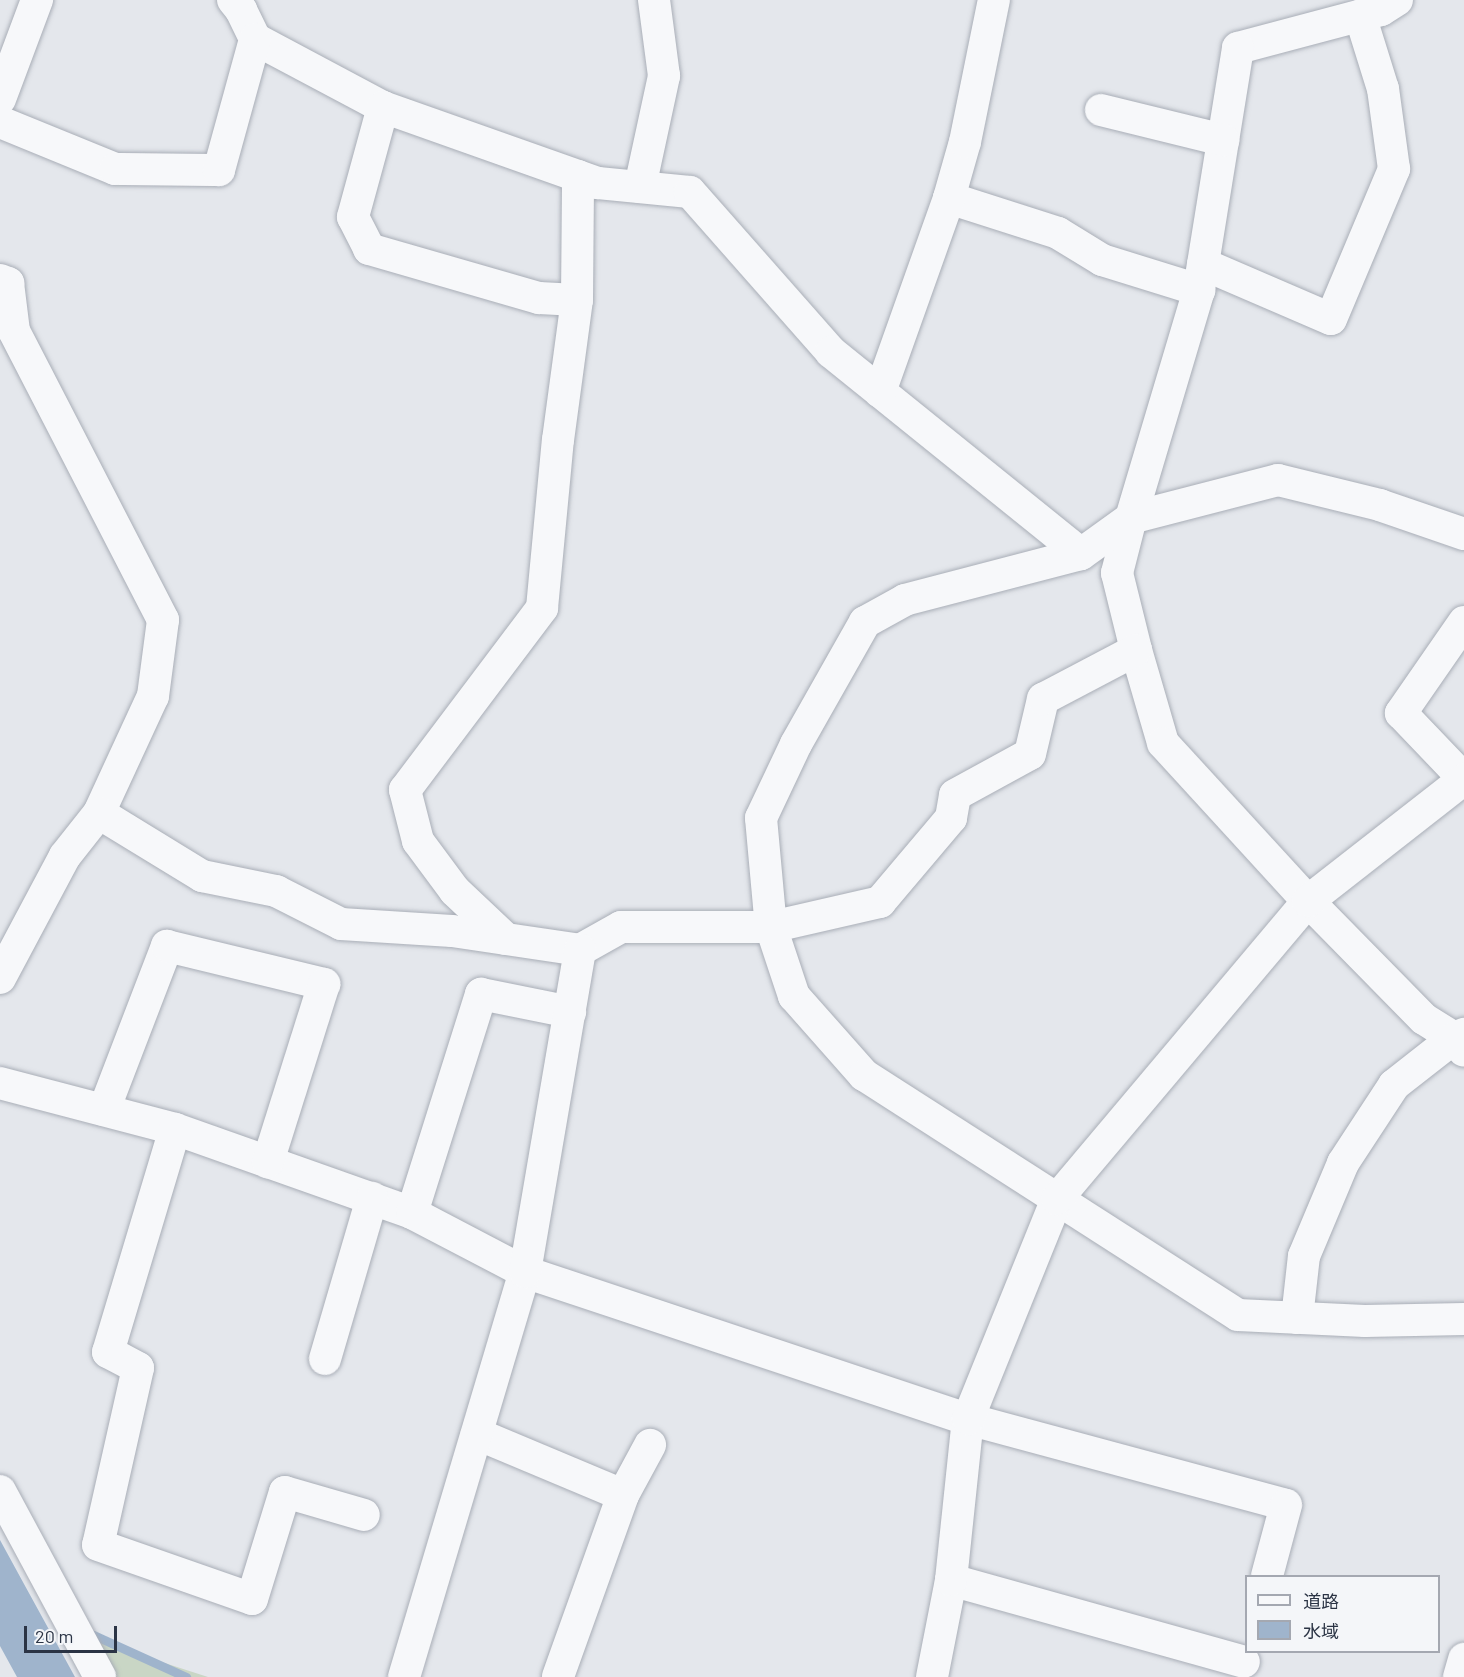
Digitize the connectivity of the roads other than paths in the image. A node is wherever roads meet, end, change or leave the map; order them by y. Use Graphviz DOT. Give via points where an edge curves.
graph roads {
  1 [pos="37,0"];
  2 [pos="233,0"];
  3 [pos="654,0"];
  4 [pos="994,0"];
  5 [pos="1397,0"];
  6 [pos="1360,15"];
  7 [pos="255,39"];
  8 [pos="0,99"];
  9 [pos="383,107"];
  10 [pos="1101,110"];
  11 [pos="0,122"];
  12 [pos="1223,140"];
  13 [pos="578,176"];
  14 [pos="640,187"];
  15 [pos="949,198"];
  16 [pos="1201,277"];
  17 [pos="0,280"];
  18 [pos="577,300"];
  19 [pos="880,392"];
  20 [pos="1131,518"];
  21 [pos="1464,534"];
  22 [pos="1081,554"];
  23 [pos="1464,622"];
  24 [pos="1136,650"];
  25 [pos="1464,779"];
  26 [pos="99,813"];
  27 [pos="1308,901"];
  28 [pos="771,927"];
  29 [pos="506,939"];
  30 [pos="580,950"];
  31 [pos="0,978"];
  32 [pos="570,1012"];
  33 [pos="1461,1041"];
  34 [pos="0,1083"];
  35 [pos="104,1110"];
  36 [pos="175,1130"];
  37 [pos="268,1162"];
  38 [pos="372,1198"];
  39 [pos="1057,1199"];
  40 [pos="412,1213"];
  41 [pos="525,1272"];
  42 [pos="1297,1318"];
  43 [pos="1464,1319"];
  44 [pos="325,1359"];
  45 [pos="968,1419"];
  46 [pos="477,1434"];
  47 [pos="650,1445"];
  48 [pos="0,1491"];
  49 [pos="623,1495"];
  50 [pos="364,1515"];
  51 [pos="1267,1575"];
  52 [pos="951,1580"];
  53 [pos="1464,1659"];
  54 [pos="1244,1664"];
  55 [pos="100,1677"];
  56 [pos="404,1677"];
  57 [pos="558,1677"];
  58 [pos="932,1677"];
  59 [pos="1459,1677"];
  1 -- 8 [label="street"];
  2 -- 7 [label="street"];
  3 -- 14 [label="street" via="664,76"];
  4 -- 15 [label="street" via="965,142"];
  5 -- 6 [label="street" via="1381,10"];
  6 -- 12 [label="street" via="1238,48"];
  6 -- 16 [label="street" via="1383,89 1394,169 1331,320"];
  7 -- 9 [label="street"];
  7 -- 11 [label="street" via="219,170 115,169"];
  9 -- 13 [label="street"];
  9 -- 18 [label="street" via="353,217 369,249 539,298"];
  10 -- 12 [label="street"];
  12 -- 16 [label="street"];
  13 -- 14 [label="street" via="598,183"];
  13 -- 18 [label="street"];
  14 -- 19 [label="street" via="690,192 831,352"];
  15 -- 16 [label="street" via="1058,233 1102,260"];
  15 -- 19 [label="street"];
  16 -- 20 [label="street"];
  17 -- 26 [label="street" via="8,283 14,331 163,620 153,696"];
  18 -- 29 [label="street" via="558,440 542,608 405,790 418,841 455,891"];
  19 -- 22 [label="street"];
  20 -- 21 [label="street" via="1278,480 1380,505"];
  20 -- 22 [label="street"];
  20 -- 24 [label="street" via="1118,573"];
  22 -- 28 [label="street" via="905,600 865,622 796,744 761,818"];
  23 -- 25 [label="street" via="1401,713"];
  24 -- 27 [label="street" via="1162,743"];
  24 -- 28 [label="street" via="1043,699 1030,754 955,795 951,818 880,902"];
  25 -- 27 [label="street"];
  26 -- 29 [label="street" via="202,876 276,891 341,924 452,931"];
  26 -- 31 [label="street" via="65,856"];
  27 -- 33 [label="street" via="1424,1019"];
  27 -- 39 [label="street"];
  28 -- 30 [label="street" via="621,927"];
  28 -- 39 [label="street" via="794,996 864,1075"];
  29 -- 30 [label="street"];
  30 -- 32 [label="street"];
  32 -- 40 [label="street" via="482,994"];
  32 -- 41 [label="street"];
  33 -- 42 [label="street" via="1394,1085 1342,1163 1304,1256"];
  34 -- 35 [label="street"];
  35 -- 36 [label="street"];
  35 -- 37 [label="street" via="167,946 324,984"];
  36 -- 37 [label="street"];
  36 -- 50 [label="street" via="108,1352 138,1368 98,1545 252,1599 285,1492"];
  37 -- 38 [label="street"];
  38 -- 40 [label="street"];
  38 -- 44 [label="street"];
  39 -- 42 [label="street" via="1238,1315"];
  39 -- 45 [label="street"];
  40 -- 41 [label="street"];
  41 -- 45 [label="street"];
  41 -- 46 [label="street"];
  42 -- 43 [label="street"];
  45 -- 51 [label="street" via="1286,1505"];
  45 -- 52 [label="street"];
  46 -- 49 [label="street"];
  46 -- 56 [label="street"];
  47 -- 49 [label="street"];
  48 -- 55 [label="street"];
  49 -- 57 [label="street"];
  52 -- 54 [label="street"];
  52 -- 58 [label="street"];
  53 -- 59 [label="street"];
}
